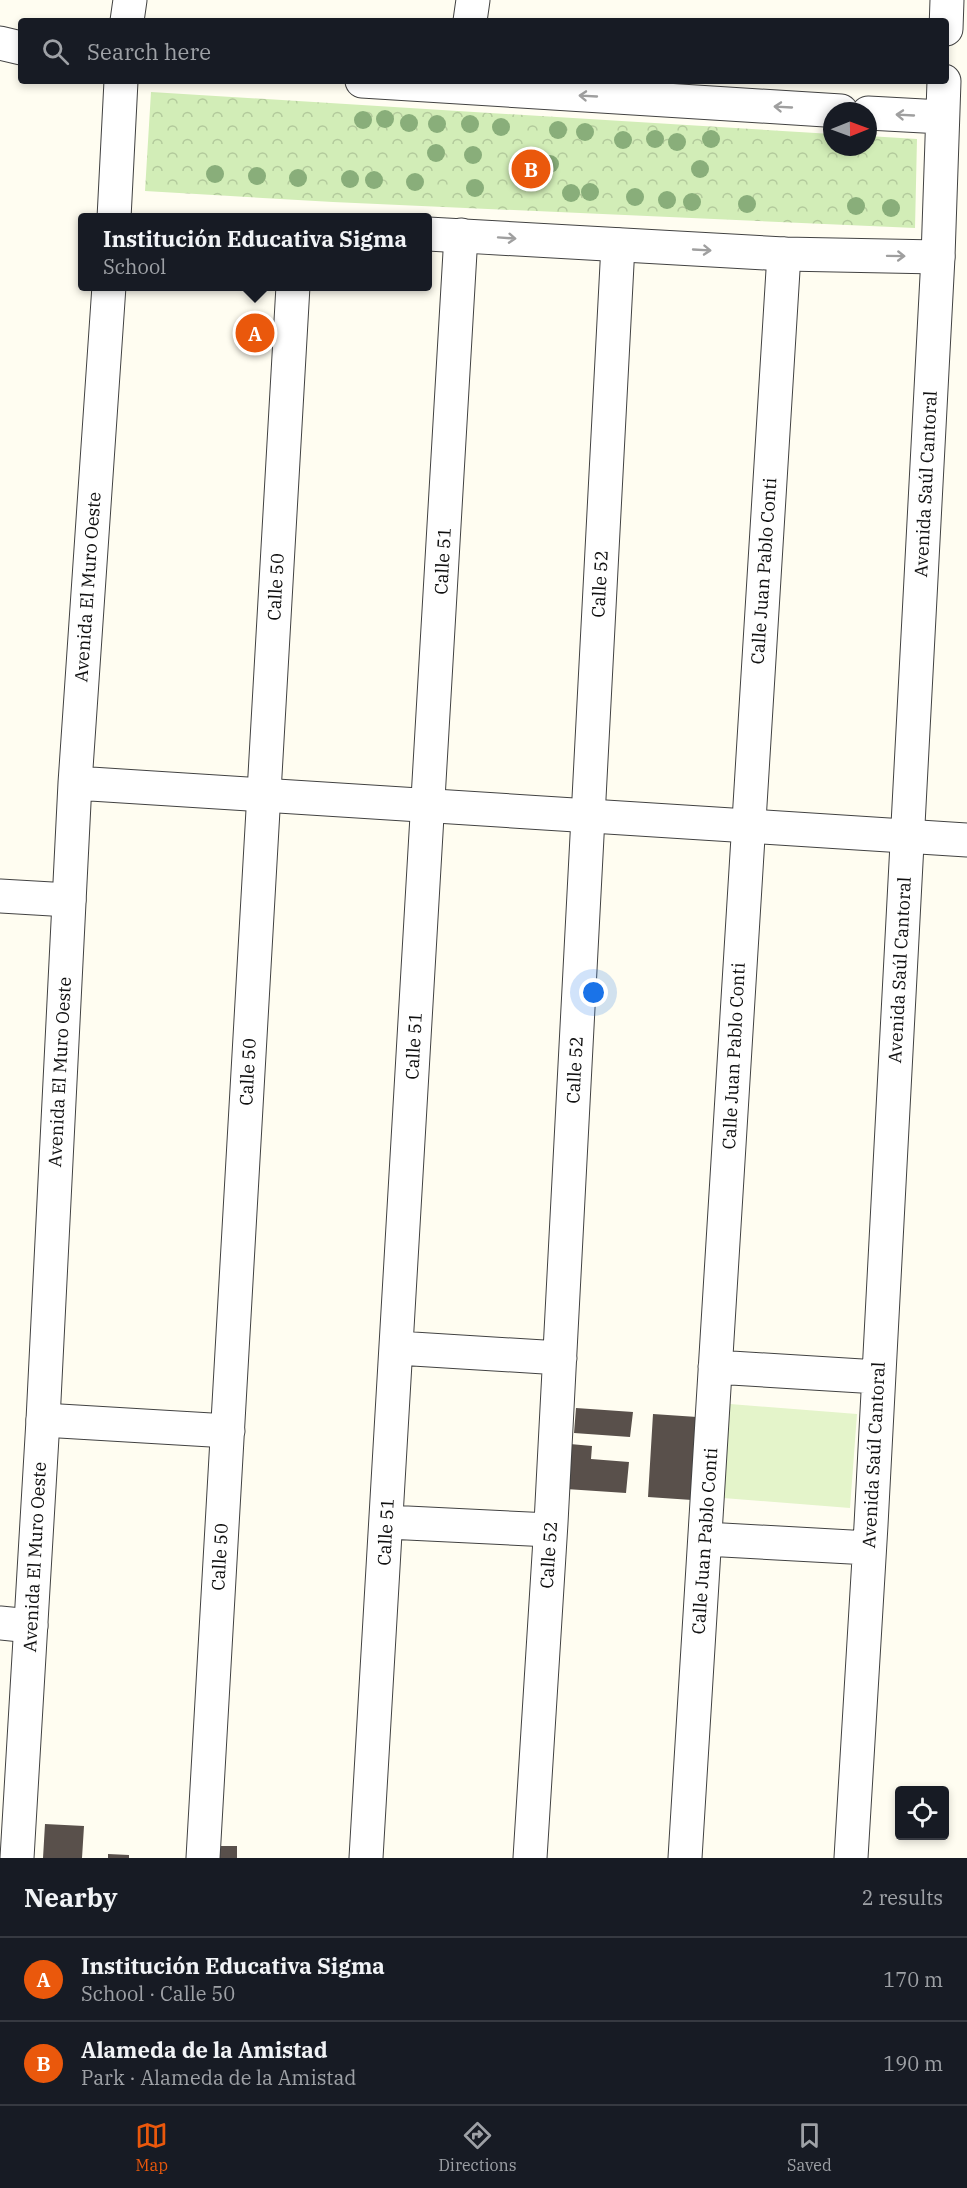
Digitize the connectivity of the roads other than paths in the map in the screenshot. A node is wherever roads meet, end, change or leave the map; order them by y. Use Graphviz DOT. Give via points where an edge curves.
graph roads {
  1 [pos="130,0"];
  2 [pos="473,0"];
  3 [pos="947,0"];
  4 [pos="127,18"];
  5 [pos="470,18"];
  6 [pos="946,18"];
  7 [pos="0,44"];
  8 [pos="18,47"];
  9 [pos="121,84"];
  10 [pos="438,84"];
  11 [pos="944,84"];
  12 [pos="463,85"];
  13 [pos="823,110"];
  14 [pos="877,113"];
  15 [pos="942,117"];
  16 [pos="114,213"];
  17 [pos="432,234"];
  18 [pos="461,235"];
  19 [pos="618,245"];
  20 [pos="783,254"];
  21 [pos="938,257"];
  22 [pos="109,291"];
  23 [pos="293,291"];
  24 [pos="75,783"];
  25 [pos="264,795"];
  26 [pos="429,805"];
  27 [pos="589,816"];
  28 [pos="748,826"];
  29 [pos="907,836"];
  30 [pos="967,840"];
  31 [pos="0,896"];
  32 [pos="69,900"];
  33 [pos="397,1348"];
  34 [pos="560,1358"];
  35 [pos="716,1367"];
  36 [pos="878,1377"];
  37 [pos="43,1420"];
  38 [pos="228,1431"];
  39 [pos="387,1522"];
  40 [pos="550,1530"];
  41 [pos="705,1539"];
  42 [pos="869,1548"];
  43 [pos="15,1624"];
  44 [pos="17,1858"];
  45 [pos="203,1858"];
  46 [pos="366,1858"];
  47 [pos="530,1858"];
  48 [pos="685,1858"];
  49 [pos="851,1858"];
  1 -- 4 [label="street"];
  2 -- 5 [label="street"];
  3 -- 6 [label="street"];
  7 -- 8 [label="street"];
  9 -- 16 [label="street"];
  10 -- 12 [label="street"];
  11 -- 15 [label="street, Avenida Saúl Cantoral"];
  13 -- 12 [label="street, one-way"];
  15 -- 14 [label="street, one-way"];
  15 -- 21 [label="street, Avenida Saúl Cantoral"];
  17 -- 18 [label="street"];
  18 -- 19 [label="street, one-way"];
  18 -- 26 [label="street, Calle 51"];
  19 -- 20 [label="street, one-way"];
  19 -- 27 [label="street, Calle 52"];
  20 -- 21 [label="street, one-way"];
  20 -- 28 [label="street, Calle Juan Pablo Conti"];
  21 -- 29 [label="street, Avenida Saúl Cantoral"];
  22 -- 24 [label="street, Avenida El Muro Oeste"];
  23 -- 25 [label="street, Calle 50"];
  24 -- 25 [label="street"];
  24 -- 32 [label="street, Avenida El Muro Oeste"];
  25 -- 26 [label="street"];
  25 -- 38 [label="street, Calle 50"];
  26 -- 27 [label="street"];
  26 -- 33 [label="street, Calle 51"];
  27 -- 28 [label="street"];
  27 -- 34 [label="street, Calle 52"];
  28 -- 29 [label="street"];
  28 -- 35 [label="street, Calle Juan Pablo Conti"];
  29 -- 30 [label="street"];
  29 -- 36 [label="street, Avenida Saúl Cantoral"];
  31 -- 32 [label="street"];
  32 -- 37 [label="street, Avenida El Muro Oeste"];
  33 -- 34 [label="street"];
  33 -- 39 [label="street, Calle 51"];
  34 -- 40 [label="street, Calle 52"];
  35 -- 36 [label="street"];
  35 -- 41 [label="street, Calle Juan Pablo Conti"];
  36 -- 42 [label="street, Avenida Saúl Cantoral"];
  37 -- 38 [label="street"];
  37 -- 43 [label="street, Avenida El Muro Oeste"];
  38 -- 45 [label="street, Calle 50"];
  39 -- 40 [label="street"];
  39 -- 46 [label="street, Calle 51"];
  40 -- 47 [label="street, Calle 52"];
  41 -- 42 [label="street"];
  41 -- 48 [label="street, Calle Juan Pablo Conti"];
  42 -- 49 [label="street, Avenida Saúl Cantoral"];
  43 -- 44 [label="street, Avenida El Muro Oeste"];
}
